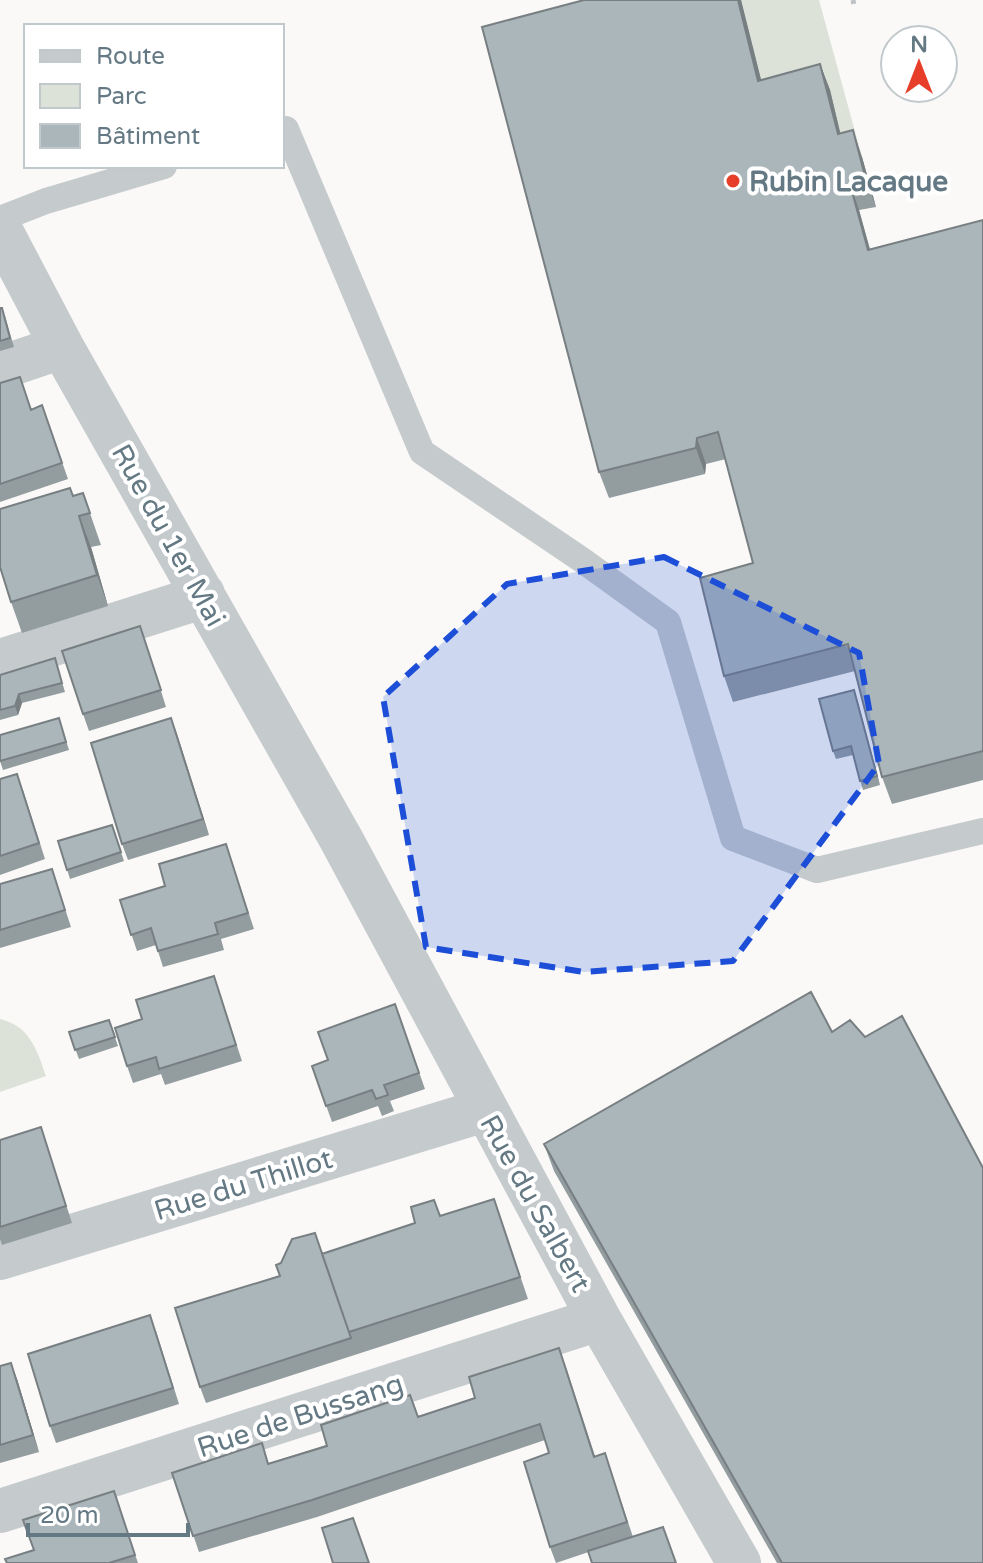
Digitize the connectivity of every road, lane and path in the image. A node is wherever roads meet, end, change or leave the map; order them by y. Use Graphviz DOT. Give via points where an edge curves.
graph roads {
  1 [pos="284,130"];
  2 [pos="157,168"];
  3 [pos="0,219"];
  4 [pos="0,229"];
  5 [pos="62,347"];
  6 [pos="0,368"];
  7 [pos="203,594"];
  8 [pos="0,661"];
  9 [pos="983,831"];
  10 [pos="341,839"];
  11 [pos="485,1110"];
  12 [pos="0,1258"];
  13 [pos="599,1319"];
  14 [pos="0,1511"];
  15 [pos="739,1563"];
  1 -- 9 [label="lane" via="422,452 668,622 733,838 817,870"];
  2 -- 3 [label="lane"];
  4 -- 5 [label="street, Rue du 1er Mai"];
  5 -- 6 [label="street"];
  5 -- 7 [label="street, Rue du 1er Mai"];
  7 -- 8 [label="street"];
  7 -- 10 [label="street, Rue du 1er Mai"];
  10 -- 11 [label="street, Rue du Salbert"];
  11 -- 12 [label="street, Rue du Thillot"];
  11 -- 13 [label="street, Rue du Salbert"];
  13 -- 14 [label="street, Rue de Bussang"];
  13 -- 15 [label="street, Rue du Salbert"];
}
